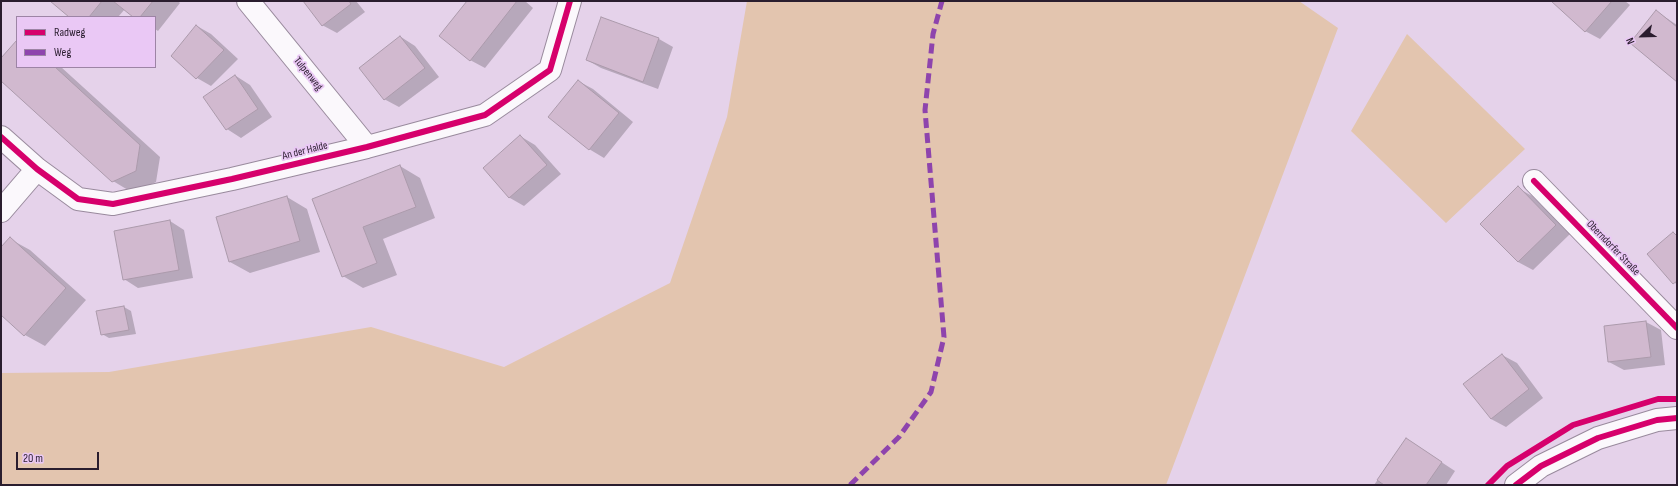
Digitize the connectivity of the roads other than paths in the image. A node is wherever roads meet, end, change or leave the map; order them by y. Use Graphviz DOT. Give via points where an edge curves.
graph roads {
  1 [pos="248,1"];
  2 [pos="570,1"];
  3 [pos="1,137"];
  4 [pos="368,147"];
  5 [pos="37,169"];
  6 [pos="1534,181"];
  7 [pos="1,211"];
  8 [pos="1677,328"];
  9 [pos="1677,418"];
  10 [pos="1516,485"];
  1 -- 4 [label="street, Tulpenweg"];
  2 -- 4 [label="street, An der Halde" via="550,70 485,115"];
  3 -- 5 [label="street, An der Halde"];
  4 -- 5 [label="street, An der Halde" via="113,204 78,199"];
  5 -- 7 [label="street"];
  6 -- 8 [label="street, Oberndorfer Straße"];
  9 -- 10 [label="street" via="1657,420 1598,438 1541,466"];
}
